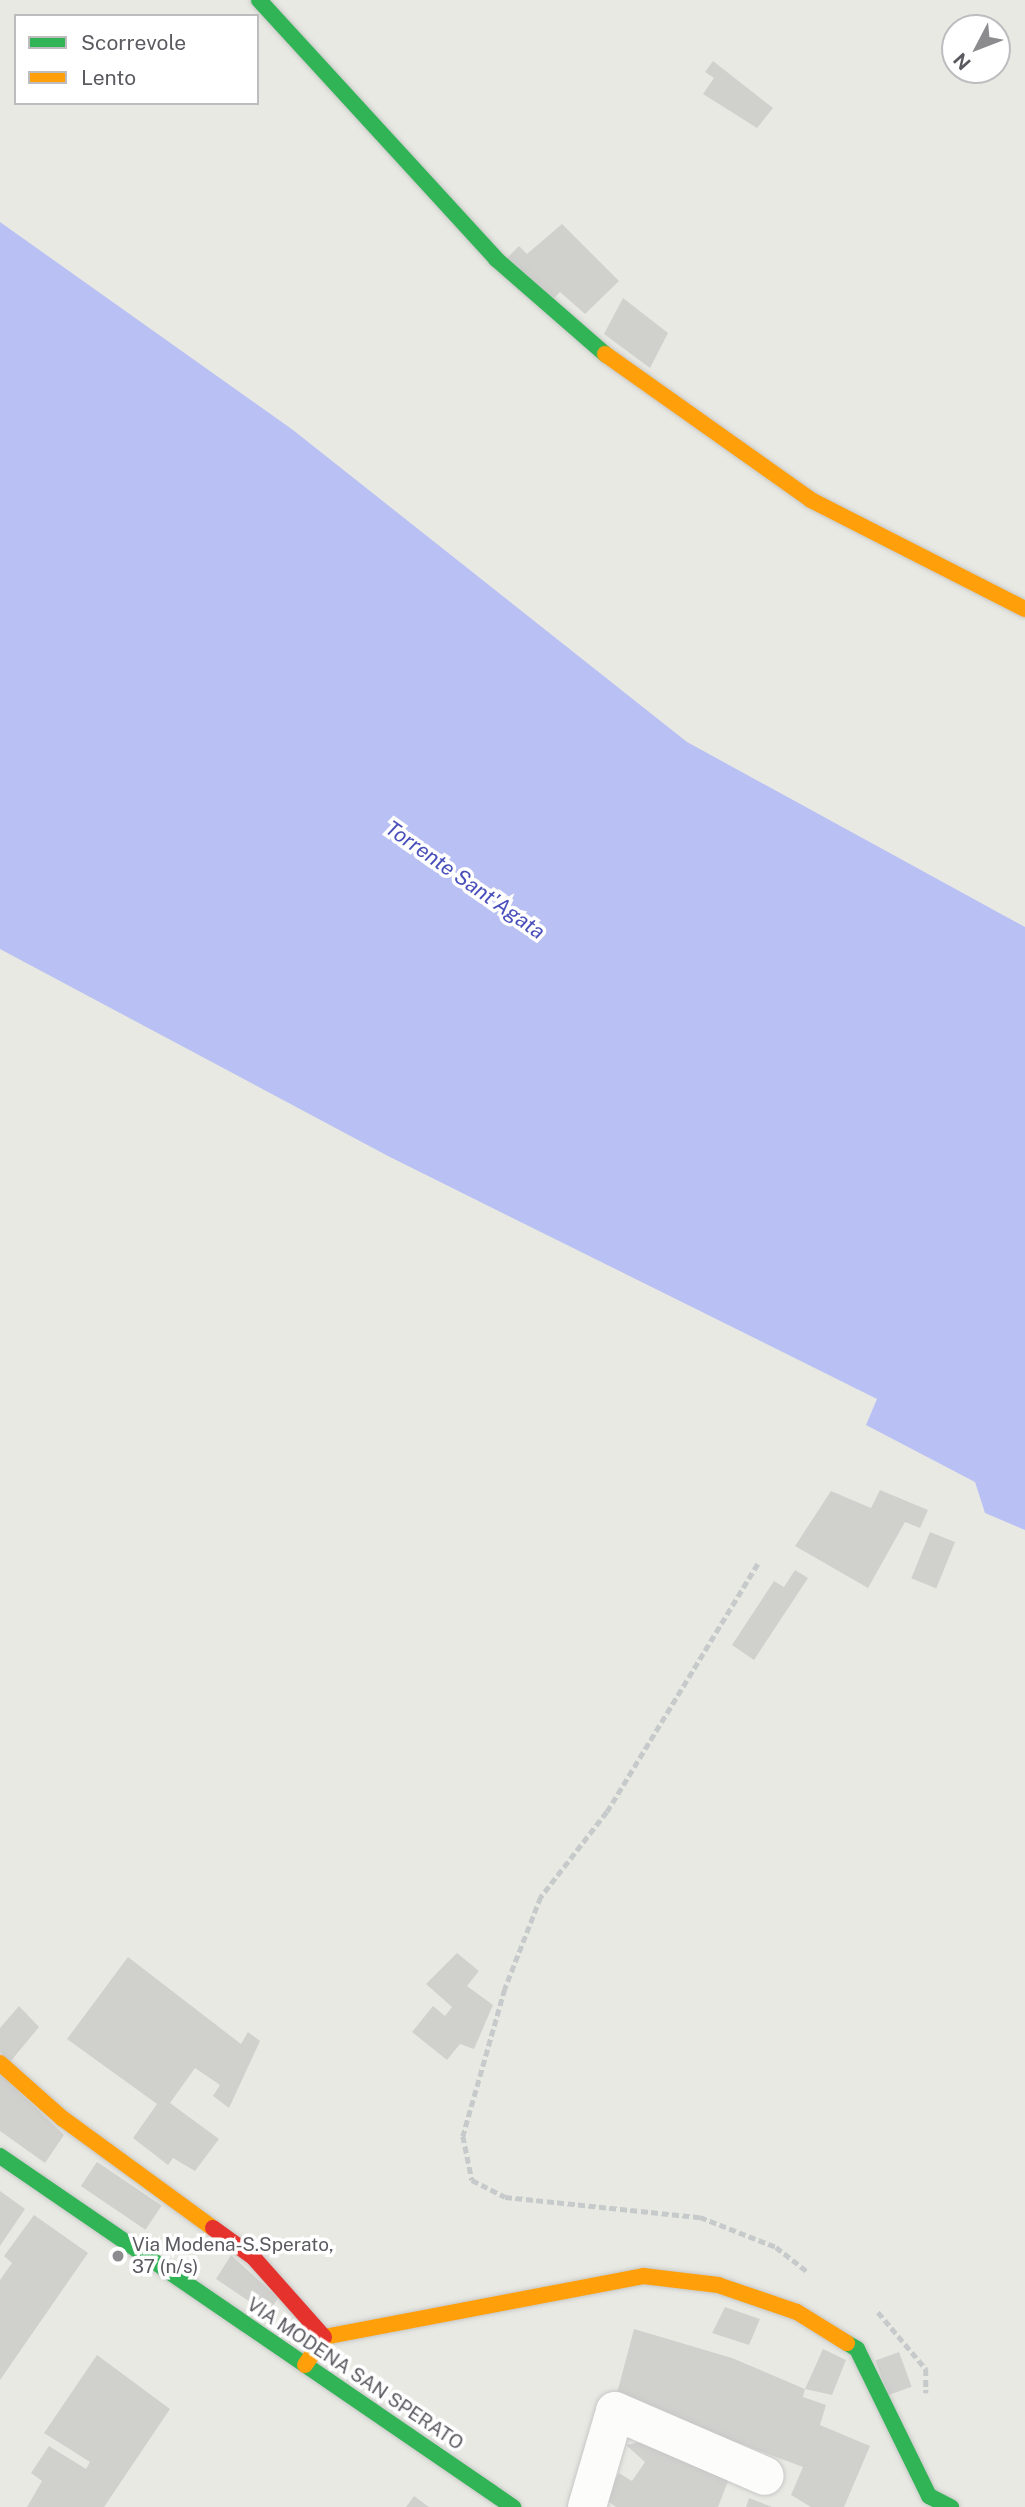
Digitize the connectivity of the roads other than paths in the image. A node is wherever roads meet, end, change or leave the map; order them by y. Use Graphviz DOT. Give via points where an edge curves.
graph roads {
  1 [pos="258,0"];
  2 [pos="1025,609"];
  3 [pos="0,2063"];
  4 [pos="0,2156"];
  5 [pos="324,2337"];
  6 [pos="305,2365"];
  7 [pos="765,2476"];
  8 [pos="509,2506"];
  9 [pos="587,2507"];
  10 [pos="951,2507"];
  1 -- 2 [label="street" via="496,259 567,327 811,500"];
  3 -- 5 [label="street" via="62,2118 253,2257"];
  4 -- 6 [label="street, VIA MODENA SAN SPERATO"];
  5 -- 6 [label="street"];
  5 -- 10 [label="street" via="539,2291 643,2276 718,2285 797,2312 857,2349 929,2496"];
  6 -- 8 [label="street, VIA MODENA SAN SPERATO"];
  7 -- 9 [label="street" via="615,2411"];
}
